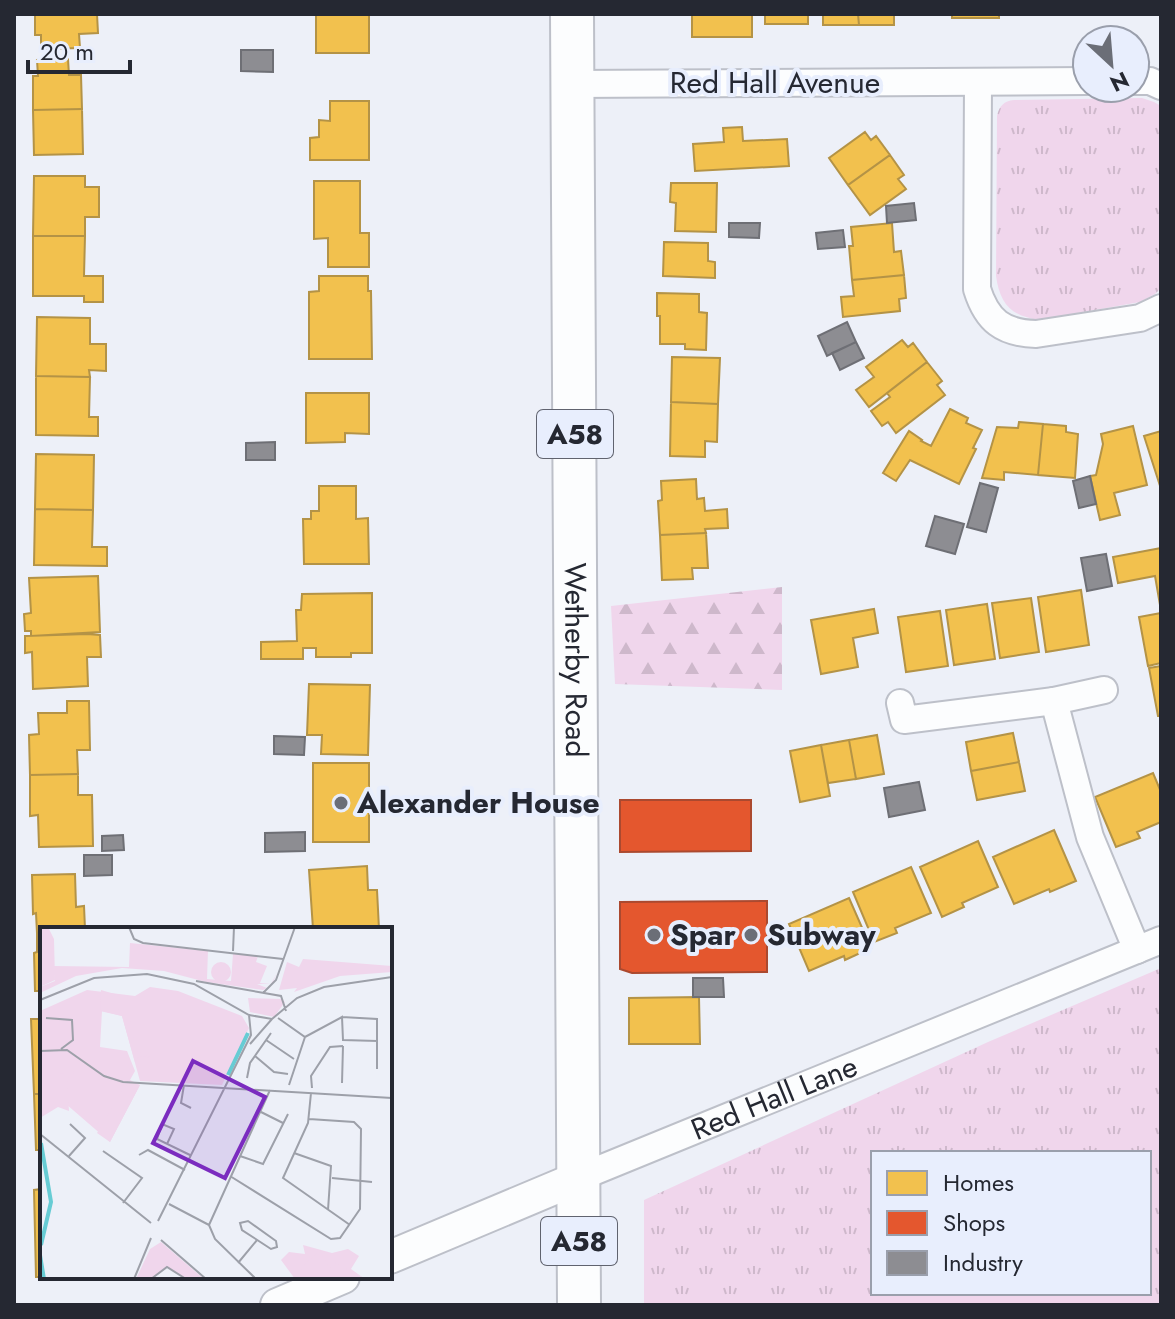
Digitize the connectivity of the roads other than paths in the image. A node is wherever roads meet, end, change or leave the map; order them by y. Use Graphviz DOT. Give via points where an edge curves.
graph roads {
  1 [pos="572,14"];
  2 [pos="1071,81"];
  3 [pos="978,83"];
  4 [pos="571,84"];
  5 [pos="1161,308"];
  6 [pos="1104,690"];
  7 [pos="1054,701"];
  8 [pos="900,703"];
  9 [pos="1161,940"];
  10 [pos="1137,950"];
  11 [pos="578,1178"];
  12 [pos="392,1256"];
  13 [pos="338,1279"];
  14 [pos="277,1305"];
  15 [pos="579,1305"];
  1 -- 4 [label="main road, Wetherby Road / A58"];
  2 -- 3 [label="street, Red Hall Avenue"];
  3 -- 4 [label="street, Red Hall Avenue"];
  3 -- 5 [label="street" via="977,289 991,318 1005,328 1036,334 1140,318"];
  4 -- 11 [label="main road, Wetherby Road / A58"];
  6 -- 7 [label="street"];
  7 -- 8 [label="street" via="904,720"];
  7 -- 10 [label="street" via="1090,837"];
  9 -- 10 [label="street, Red Hall Lane"];
  10 -- 11 [label="street, Red Hall Lane"];
  11 -- 12 [label="street, Red Hall Lane"];
  11 -- 15 [label="main road, Wetherby Road / A58"];
  13 -- 14 [label="street"];
}
